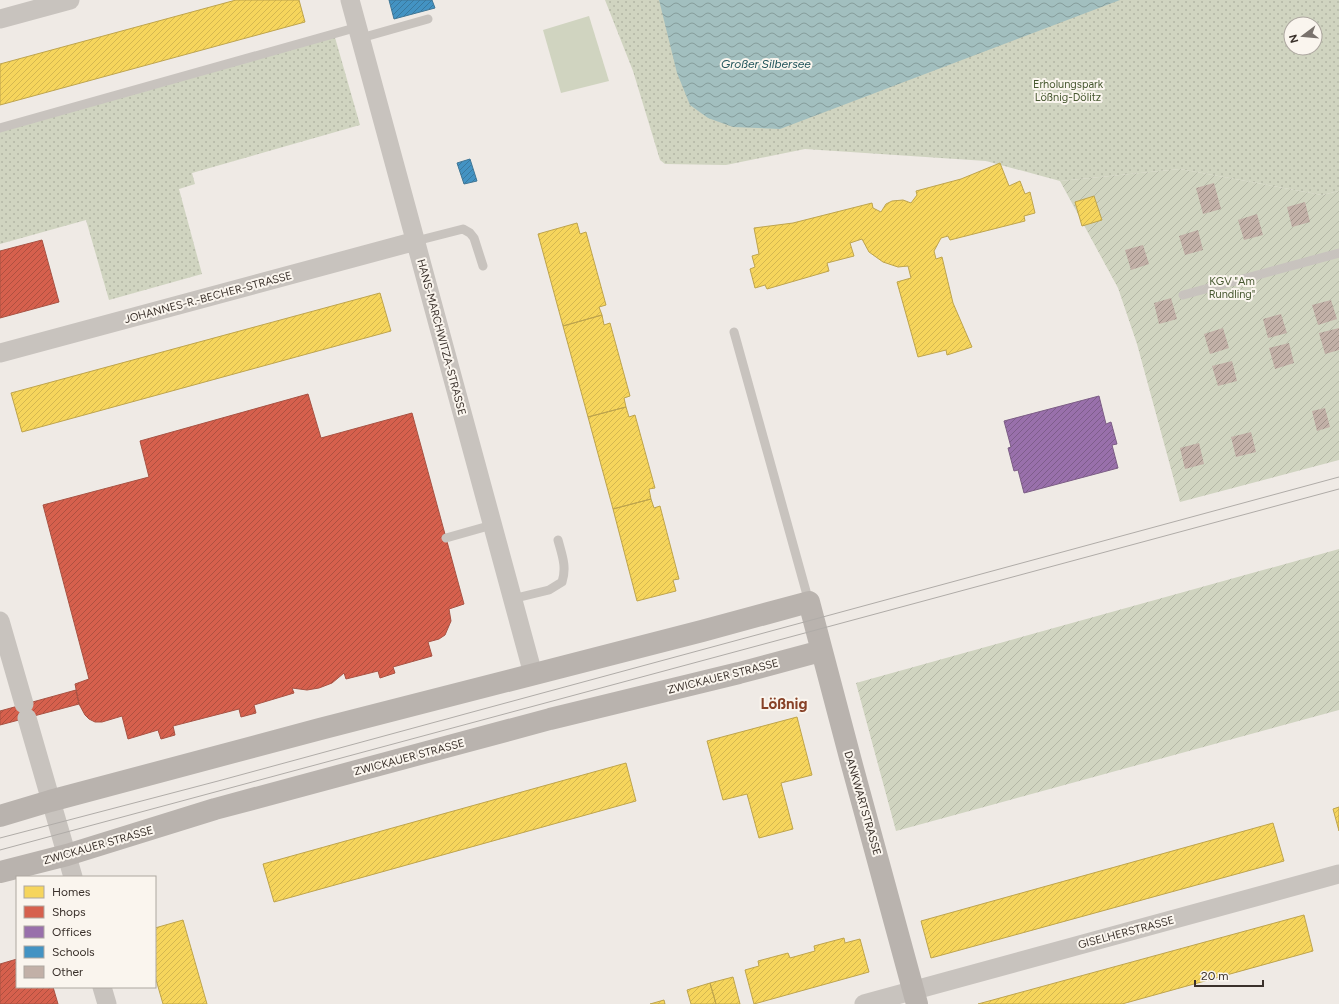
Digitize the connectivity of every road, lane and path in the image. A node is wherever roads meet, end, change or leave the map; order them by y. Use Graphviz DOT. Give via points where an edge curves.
graph roads {
  1 [pos="70,0"];
  2 [pos="350,0"];
  3 [pos="0,19"];
  4 [pos="428,19"];
  5 [pos="359,33"];
  6 [pos="0,128"];
  7 [pos="416,240"];
  8 [pos="1339,253"];
  9 [pos="483,266"];
  10 [pos="1183,295"];
  11 [pos="734,332"];
  12 [pos="0,354"];
  13 [pos="492,525"];
  14 [pos="446,538"];
  15 [pos="558,540"];
  16 [pos="512,599"];
  17 [pos="809,602"];
  18 [pos="0,621"];
  19 [pos="821,651"];
  20 [pos="532,674"];
  21 [pos="50,801"];
  22 [pos="0,816"];
  23 [pos="67,855"];
  24 [pos="0,872"];
  25 [pos="1339,874"];
  26 [pos="73,876"];
  27 [pos="102,988"];
  28 [pos="915,997"];
  29 [pos="107,1004"];
  30 [pos="864,1004"];
  1 -- 3 [label="street"];
  2 -- 5 [label="street, HANS-MARCHWITZA-STRASSE"];
  4 -- 5 [label="lane"];
  5 -- 6 [label="lane"];
  5 -- 7 [label="street, HANS-MARCHWITZA-STRASSE"];
  7 -- 9 [label="lane" via="463,229 474,238"];
  7 -- 12 [label="street, JOHANNES-R.-BECHER-STRASSE"];
  7 -- 13 [label="street, HANS-MARCHWITZA-STRASSE"];
  8 -- 10 [label="lane"];
  11 -- 17 [label="lane"];
  13 -- 14 [label="lane"];
  13 -- 16 [label="street, HANS-MARCHWITZA-STRASSE"];
  15 -- 16 [label="lane" via="565,565 562,582 549,590"];
  16 -- 20 [label="street, HANS-MARCHWITZA-STRASSE"];
  17 -- 19 [label="main road, DANKWARTSTRASSE"];
  17 -- 20 [label="main road"];
  18 -- 21 [label="street"];
  19 -- 23 [label="main road, ZWICKAUER STRASSE" via="734,675 550,719 215,809"];
  19 -- 28 [label="main road, DANKWARTSTRASSE"];
  20 -- 21 [label="main road"];
  21 -- 22 [label="main road"];
  21 -- 23 [label="street"];
  23 -- 24 [label="main road, ZWICKAUER STRASSE"];
  23 -- 26 [label="street"];
  25 -- 28 [label="street, GISELHERSTRASSE"];
  27 -- 29 [label="street"];
  28 -- 30 [label="street, GISELHERSTRASSE"];
}
